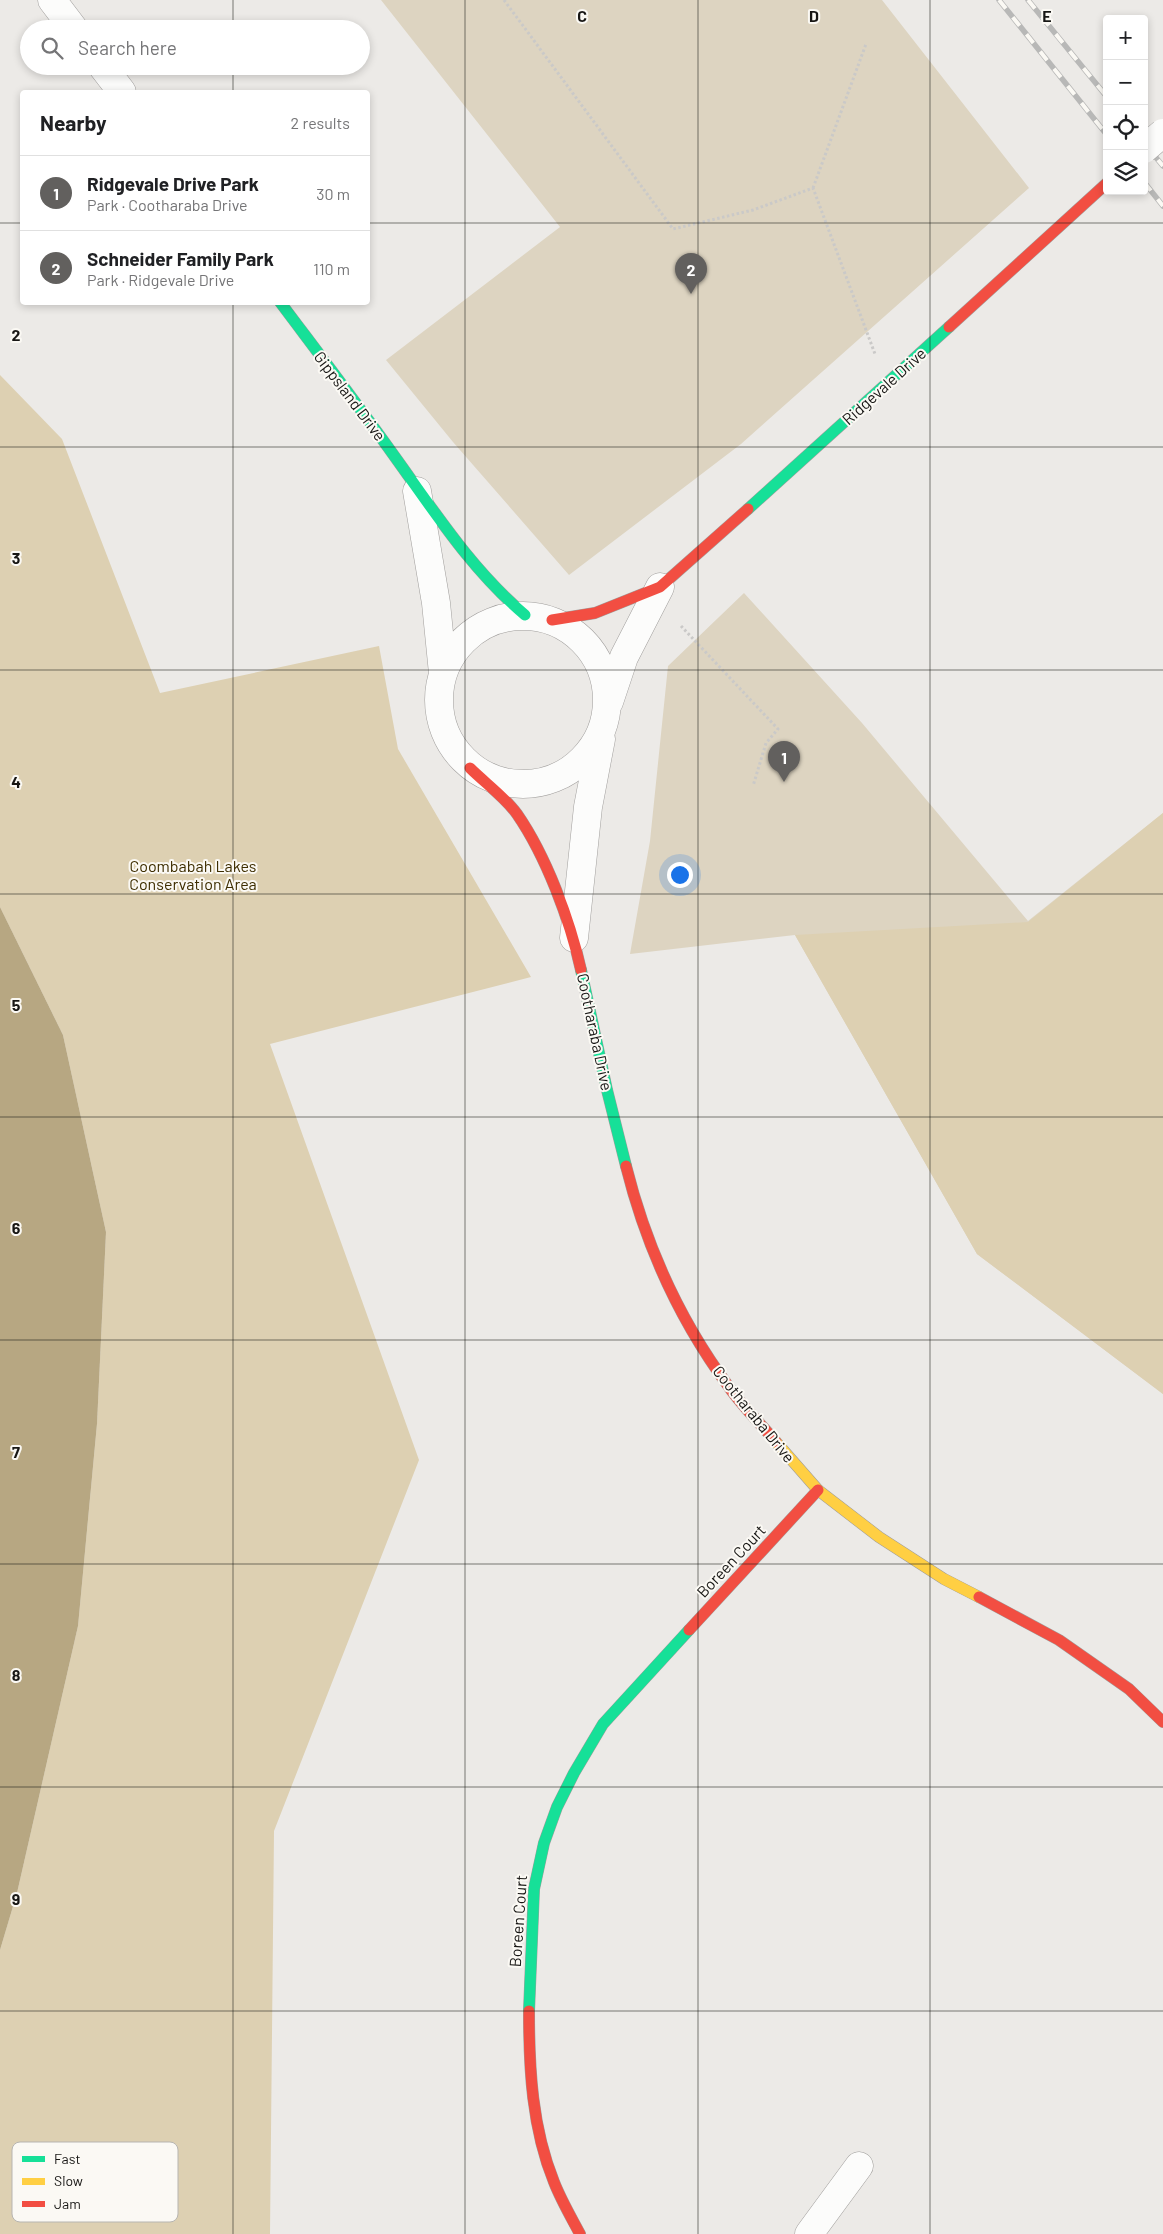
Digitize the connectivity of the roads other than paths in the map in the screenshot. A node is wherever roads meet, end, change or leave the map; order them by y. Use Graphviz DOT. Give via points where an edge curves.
graph roads {
  1 [pos="52,0"];
  2 [pos="67,20"];
  3 [pos="109,75"];
  4 [pos="120,90"];
  5 [pos="1163,133"];
  6 [pos="1148,146"];
  7 [pos="1103,186"];
  8 [pos="282,305"];
  9 [pos="417,491"];
  10 [pos="660,587"];
  11 [pos="525,615"];
  12 [pos="552,620"];
  13 [pos="443,673"];
  14 [pos="605,717"];
  15 [pos="470,768"];
  16 [pos="574,938"];
  17 [pos="818,1490"];
  18 [pos="1163,1722"];
  19 [pos="859,2166"];
  20 [pos="580,2234"];
  21 [pos="809,2234"];
  1 -- 2 [label="street"];
  3 -- 4 [label="street"];
  5 -- 6 [label="street, bridge"];
  7 -- 10 [label="street, Ridgevale Drive"];
  8 -- 9 [label="street, Gippsland Drive" via="370,421"];
  9 -- 11 [label="street, Gippsland Drive" via="484,579"];
  9 -- 13 [label="street, Gippsland Drive" via="436,603"];
  10 -- 12 [label="street, Ridgevale Drive" via="595,613"];
  10 -- 14 [label="street, Ridgevale Drive" via="624,657"];
  11 -- 12 [label="street"];
  11 -- 13 [label="street" via="498,620 473,632 455,650"];
  12 -- 14 [label="street" via="576,633 594,654 605,678"];
  13 -- 15 [label="street" via="438,699 441,724 453,748"];
  14 -- 15 [label="street" via="589,754 569,771 545,782 518,785 493,780"];
  14 -- 16 [label="street, Cootharaba Drive" via="588,807"];
  15 -- 16 [label="street, Cootharaba Drive" via="516,813 541,856"];
  16 -- 17 [label="street, Cootharaba Drive" via="635,1201 656,1258 681,1313 729,1388"];
  17 -- 18 [label="street, Cootharaba Drive" via="879,1537 944,1579 1059,1640 1129,1689"];
  17 -- 20 [label="street, Boreen Court" via="603,1724 556,1809 542,1852 531,1916 528,2052 536,2121 553,2180"];
  19 -- 21 [label="street"];
}
